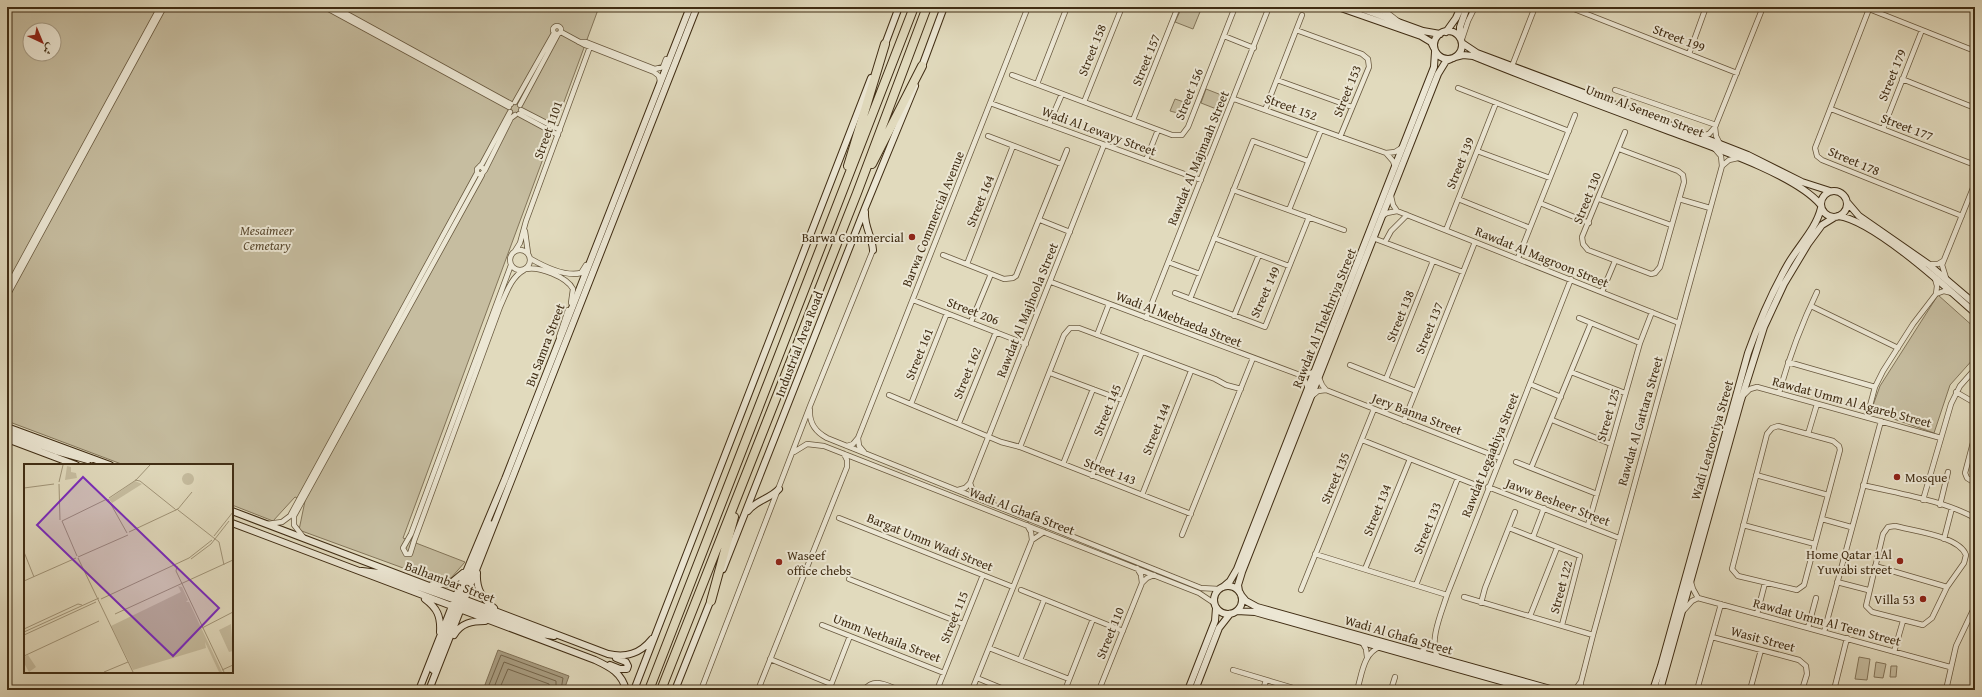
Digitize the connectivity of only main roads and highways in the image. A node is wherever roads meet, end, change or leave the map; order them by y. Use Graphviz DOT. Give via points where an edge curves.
graph roads {
  1 [pos="914,7"];
  2 [pos="927,7"];
  3 [pos="885,44"];
  4 [pos="922,66"];
  5 [pos="848,178"];
  6 [pos="857,193"];
  7 [pos="741,488"];
  8 [pos="710,601"];
  9 [pos="649,690"];
  10 [pos="661,690"];
  1 -- 5 [label="highway, Industrial Area Road"];
  2 -- 6 [label="highway, Industrial Area Road"];
  3 -- 5 [label="highway" via="848,166"];
  4 -- 6 [label="highway"];
  5 -- 9 [label="highway, Industrial Area Road"];
  6 -- 7 [label="highway, Industrial Area Road"];
  7 -- 8 [label="highway"];
  7 -- 10 [label="highway, Industrial Area Road"];
}
